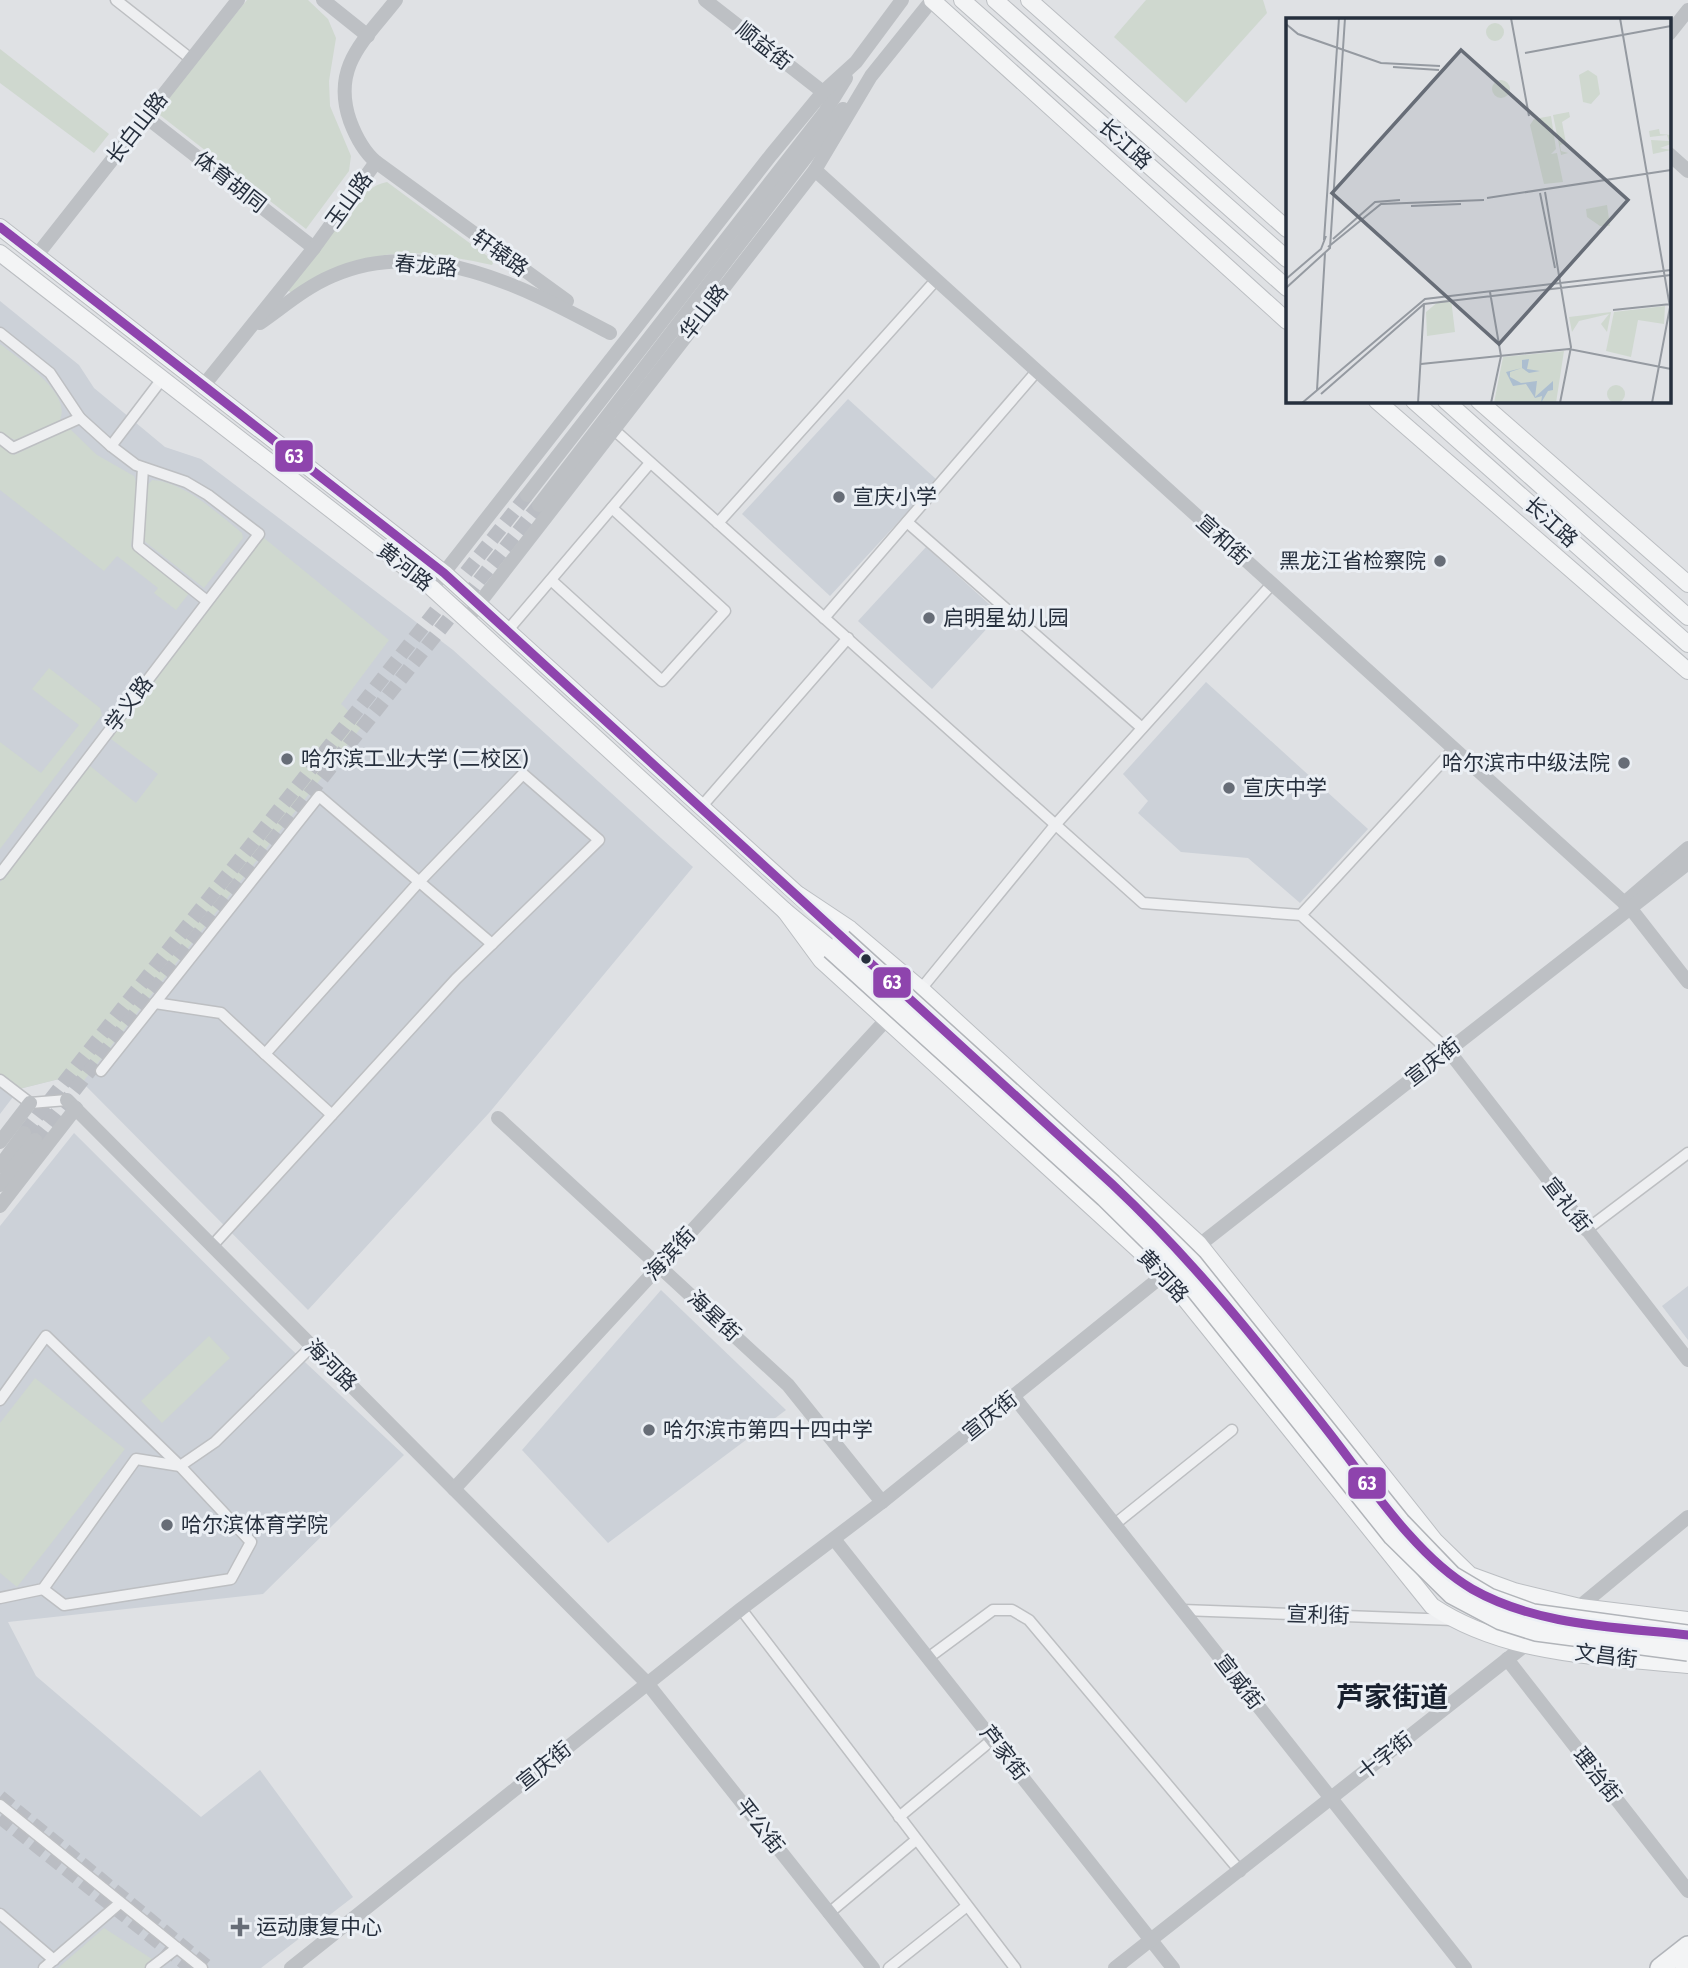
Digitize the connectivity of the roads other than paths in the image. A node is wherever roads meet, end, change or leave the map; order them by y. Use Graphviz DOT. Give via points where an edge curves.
graph roads {
  1 [pos="116,0"];
  2 [pos="238,0"];
  3 [pos="323,0"];
  4 [pos="396,0"];
  5 [pos="705,0"];
  6 [pos="902,0"];
  7 [pos="932,0"];
  8 [pos="962,0"];
  9 [pos="995,0"];
  10 [pos="1029,0"];
  11 [pos="1688,10"];
  12 [pos="1670,33"];
  13 [pos="368,36"];
  14 [pos="191,59"];
  15 [pos="856,61"];
  16 [pos="871,76"];
  17 [pos="823,92"];
  18 [pos="146,117"];
  19 [pos="1670,155"];
  20 [pos="376,162"];
  21 [pos="815,170"];
  22 [pos="1688,171"];
  23 [pos="0,227"];
  24 [pos="1286,228"];
  25 [pos="314,248"];
  26 [pos="0,253"];
  27 [pos="37,256"];
  28 [pos="1286,258"];
  29 [pos="936,280"];
  30 [pos="1286,287"];
  31 [pos="1286,320"];
  32 [pos="247,332"];
  33 [pos="0,333"];
  34 [pos="610,333"];
  35 [pos="624,344"];
  36 [pos="1037,371"];
  37 [pos="162,379"];
  38 [pos="204,385"];
  39 [pos="1378,402"];
  40 [pos="1415,402"];
  41 [pos="1447,402"];
  42 [pos="1480,402"];
  43 [pos="80,418"];
  44 [pos="612,428"];
  45 [pos="0,438"];
  46 [pos="111,446"];
  47 [pos="650,463"];
  48 [pos="144,468"];
  49 [pos="527,495"];
  50 [pos="539,505"];
  51 [pos="612,508"];
  52 [pos="907,522"];
  53 [pos="718,523"];
  54 [pos="444,573"];
  55 [pos="551,580"];
  56 [pos="1272,584"];
  57 [pos="1688,584"];
  58 [pos="432,588"];
  59 [pos="207,601"];
  60 [pos="478,603"];
  61 [pos="1688,617"];
  62 [pos="824,618"];
  63 [pos="467,619"];
  64 [pos="508,630"];
  65 [pos="848,638"];
  66 [pos="1688,644"];
  67 [pos="1688,671"];
  68 [pos="1142,728"];
  69 [pos="1454,749"];
  70 [pos="702,806"];
  71 [pos="1056,824"];
  72 [pos="1688,848"];
  73 [pos="1688,863"];
  74 [pos="0,874"];
  75 [pos="418,884"];
  76 [pos="799,895"];
  77 [pos="1628,906"];
  78 [pos="785,911"];
  79 [pos="1301,915"];
  80 [pos="492,944"];
  81 [pos="837,944"];
  82 [pos="1688,982"];
  83 [pos="921,989"];
  84 [pos="155,1003"];
  85 [pos="886,1020"];
  86 [pos="1448,1050"];
  87 [pos="265,1054"];
  88 [pos="101,1071"];
  89 [pos="0,1080"];
  90 [pos="30,1103"];
  91 [pos="71,1104"];
  92 [pos="332,1115"];
  93 [pos="498,1118"];
  94 [pos="0,1142"];
  95 [pos="1688,1153"];
  96 [pos="0,1166"];
  97 [pos="0,1185"];
  98 [pos="0,1206"];
  99 [pos="1586,1230"];
  100 [pos="1199,1244"];
  101 [pos="212,1246"];
  102 [pos="660,1265"];
  103 [pos="1165,1274"];
  104 [pos="312,1346"];
  105 [pos="1688,1360"];
  106 [pos="1014,1397"];
  107 [pos="0,1400"];
  108 [pos="1232,1430"];
  109 [pos="180,1466"];
  110 [pos="454,1489"];
  111 [pos="882,1502"];
  112 [pos="1688,1517"];
  113 [pos="1115,1524"];
  114 [pos="834,1539"];
  115 [pos="43,1589"];
  116 [pos="0,1598"];
  117 [pos="1580,1607"];
  118 [pos="741,1609"];
  119 [pos="1182,1610"];
  120 [pos="1454,1620"];
  121 [pos="1688,1620"];
  122 [pos="1688,1635"];
  123 [pos="1524,1645"];
  124 [pos="1688,1651"];
  125 [pos="928,1658"];
  126 [pos="1507,1659"];
  127 [pos="1688,1665"];
  128 [pos="648,1683"];
  129 [pos="993,1739"];
  130 [pos="1331,1798"];
  131 [pos="0,1805"];
  132 [pos="899,1817"];
  133 [pos="916,1840"];
  134 [pos="1240,1871"];
  135 [pos="1688,1891"];
  136 [pos="120,1903"];
  137 [pos="967,1906"];
  138 [pos="829,1913"];
  139 [pos="0,1914"];
  140 [pos="1151,1940"];
  141 [pos="1688,1946"];
  142 [pos="177,1948"];
  143 [pos="54,1960"];
  144 [pos="44,1968"];
  145 [pos="151,1968"];
  146 [pos="202,1968"];
  147 [pos="291,1968"];
  148 [pos="873,1968"];
  149 [pos="889,1968"];
  150 [pos="1015,1968"];
  151 [pos="1115,1968"];
  152 [pos="1173,1968"];
  153 [pos="1465,1968"];
  154 [pos="1660,1968"];
  1 -- 14 [label="street"];
  2 -- 14 [label="street, 长白山路"];
  3 -- 13 [label="street"];
  4 -- 13 [label="street, 玉山路"];
  5 -- 17 [label="street, 顺益街"];
  6 -- 15 [label="street, 华山路"];
  7 -- 16 [label="street, 华山路"];
  7 -- 31 [label="main road"];
  8 -- 30 [label="main road, 长江路"];
  9 -- 28 [label="main road, 长江路"];
  10 -- 24 [label="main road"];
  11 -- 12 [label="street"];
  13 -- 20 [label="street, 玉山路" via="349,61 343,88 355,134"];
  14 -- 18 [label="street, 长白山路"];
  15 -- 17 [label="street, 华山路"];
  15 -- 49 [label="street" via="825,112"];
  16 -- 21 [label="street, 华山路"];
  16 -- 50 [label="street"];
  17 -- 35 [label="street, 华山路"];
  18 -- 25 [label="street, 体育胡同"];
  18 -- 27 [label="street, 长白山路"];
  19 -- 22 [label="street"];
  20 -- 25 [label="street, 玉山路"];
  20 -- 34 [label="street, 轩辕路"];
  21 -- 29 [label="street, 宣和街"];
  21 -- 44 [label="street, 华山路"];
  23 -- 27 [label="main road, 黄河路"];
  25 -- 32 [label="street, 玉山路"];
  26 -- 37 [label="main road, 黄河路"];
  27 -- 38 [label="main road, 黄河路"];
  29 -- 36 [label="street, 宣和街"];
  29 -- 53 [label="street"];
  32 -- 34 [label="street, 春龙路" via="330,276 391,262 483,273"];
  32 -- 38 [label="street, 玉山路"];
  33 -- 43 [label="street" via="50,373"];
  34 -- 35 [label="street, 轩辕路"];
  35 -- 54 [label="street, 华山路"];
  36 -- 52 [label="street"];
  36 -- 56 [label="street, 宣和街"];
  37 -- 46 [label="street"];
  37 -- 58 [label="main road, 黄河路"];
  38 -- 54 [label="main road, 黄河路"];
  39 -- 67 [label="main road"];
  40 -- 66 [label="main road, 长江路"];
  41 -- 61 [label="main road, 长江路"];
  42 -- 57 [label="main road"];
  43 -- 45 [label="street" via="13,448"];
  43 -- 46 [label="street"];
  44 -- 47 [label="street"];
  44 -- 60 [label="street, 华山路"];
  46 -- 48 [label="street"];
  47 -- 51 [label="street"];
  47 -- 53 [label="street"];
  48 -- 59 [label="street" via="138,546"];
  48 -- 59 [label="street, 学义路" via="186,482 259,534"];
  51 -- 55 [label="street"];
  51 -- 55 [label="street" via="725,611 662,681"];
  52 -- 62 [label="street"];
  52 -- 68 [label="street"];
  53 -- 62 [label="street"];
  54 -- 58 [label="street, 华山路"];
  54 -- 60 [label="main road, 黄河路"];
  55 -- 64 [label="street"];
  56 -- 68 [label="street"];
  56 -- 69 [label="street, 宣和街"];
  58 -- 63 [label="main road, 黄河路"];
  59 -- 74 [label="street, 学义路"];
  60 -- 63 [label="street, 华山路"];
  60 -- 64 [label="main road, 黄河路"];
  62 -- 65 [label="street"];
  63 -- 78 [label="main road, 黄河路"];
  64 -- 70 [label="main road, 黄河路"];
  65 -- 70 [label="street"];
  65 -- 71 [label="street"];
  68 -- 71 [label="street"];
  69 -- 77 [label="street, 宣和街"];
  69 -- 79 [label="street"];
  70 -- 76 [label="main road, 黄河路"];
  71 -- 79 [label="street" via="1143,903"];
  71 -- 83 [label="street"];
  72 -- 77 [label="street"];
  73 -- 77 [label="street, 宣庆街"];
  75 -- 80 [label="street"];
  75 -- 80 [label="street" via="523,774 599,840"];
  75 -- 84 [label="street" via="319,796"];
  75 -- 87 [label="street"];
  76 -- 81 [label="main road, 黄河路"];
  76 -- 83 [label="main road, 黄河路" via="850,929"];
  77 -- 82 [label="street, 宣和街"];
  77 -- 86 [label="street, 宣庆街"];
  78 -- 81 [label="main road, 黄河路"];
  78 -- 85 [label="main road, 黄河路" via="821,960"];
  79 -- 86 [label="street"];
  80 -- 92 [label="street"];
  81 -- 122 [label="highway, bridge" via="1120,1191 1182,1252 1400,1522 1452,1576 1489,1598 1533,1614"];
  81 -- 124 [label="highway, bridge" via="1184,1275 1393,1536 1452,1594 1501,1620 1536,1631"];
  83 -- 100 [label="main road, 黄河路"];
  84 -- 87 [label="street" via="221,1013"];
  84 -- 88 [label="street"];
  85 -- 102 [label="street, 海滨街"];
  85 -- 103 [label="main road, 黄河路"];
  86 -- 99 [label="street, 宣礼街"];
  86 -- 100 [label="street, 宣庆街"];
  87 -- 92 [label="street"];
  89 -- 90 [label="street"];
  90 -- 91 [label="street"];
  90 -- 94 [label="street"];
  91 -- 98 [label="street"];
  91 -- 101 [label="street, 海河路"];
  92 -- 101 [label="street"];
  93 -- 102 [label="street, 海星街"];
  95 -- 99 [label="street"];
  96 -- 97 [label="street" via="29,1136"];
  99 -- 105 [label="street, 宣礼街"];
  100 -- 103 [label="street, 宣庆街"];
  100 -- 117 [label="main road, 黄河路" via="1435,1541 1470,1575"];
  101 -- 104 [label="street, 海河路"];
  102 -- 110 [label="street, 海滨街"];
  102 -- 111 [label="street, 海星街" via="788,1385"];
  103 -- 106 [label="street, 宣庆街"];
  103 -- 120 [label="main road, 黄河路" via="1432,1606"];
  104 -- 109 [label="street" via="215,1442"];
  104 -- 110 [label="street, 海河路"];
  106 -- 111 [label="street, 宣庆街"];
  106 -- 113 [label="street, 宣威街"];
  107 -- 109 [label="street" via="46,1336"];
  108 -- 113 [label="street"];
  109 -- 115 [label="street" via="136,1459"];
  109 -- 115 [label="street" via="251,1542 231,1579 64,1605"];
  110 -- 128 [label="street, 海河路"];
  111 -- 114 [label="street, 宣庆街"];
  112 -- 117 [label="street, 十字街"];
  113 -- 119 [label="street, 宣威街"];
  114 -- 118 [label="street, 宣庆街"];
  114 -- 125 [label="street, 芦家街"];
  115 -- 116 [label="street"];
  117 -- 121 [label="main road"];
  117 -- 123 [label="street, 十字街"];
  118 -- 128 [label="street, 宣庆街"];
  118 -- 132 [label="street"];
  119 -- 120 [label="street, 宣利街"];
  119 -- 130 [label="street, 宣威街"];
  120 -- 123 [label="main road, 黄河路" via="1485,1635"];
  123 -- 126 [label="street, 十字街"];
  123 -- 127 [label="main road, 文昌街"];
  125 -- 129 [label="street, 芦家街"];
  125 -- 134 [label="street" via="993,1610 1012,1610 1029,1620"];
  126 -- 130 [label="street, 十字街"];
  126 -- 135 [label="street, 理治街"];
  128 -- 138 [label="street, 平公街"];
  128 -- 147 [label="street, 宣庆街"];
  129 -- 132 [label="street"];
  129 -- 140 [label="street, 芦家街"];
  130 -- 134 [label="street, 十字街"];
  130 -- 153 [label="street, 宣威街"];
  131 -- 136 [label="street"];
  132 -- 133 [label="street"];
  133 -- 137 [label="street"];
  133 -- 138 [label="street"];
  134 -- 140 [label="street, 十字街"];
  136 -- 142 [label="street"];
  136 -- 143 [label="street"];
  137 -- 149 [label="street"];
  137 -- 150 [label="street"];
  138 -- 148 [label="street, 平公街"];
  139 -- 143 [label="street"];
  140 -- 151 [label="street, 十字街"];
  140 -- 152 [label="street, 芦家街"];
  141 -- 154 [label="highway"];
  142 -- 145 [label="street"];
  142 -- 146 [label="street"];
  143 -- 144 [label="street"];
}
